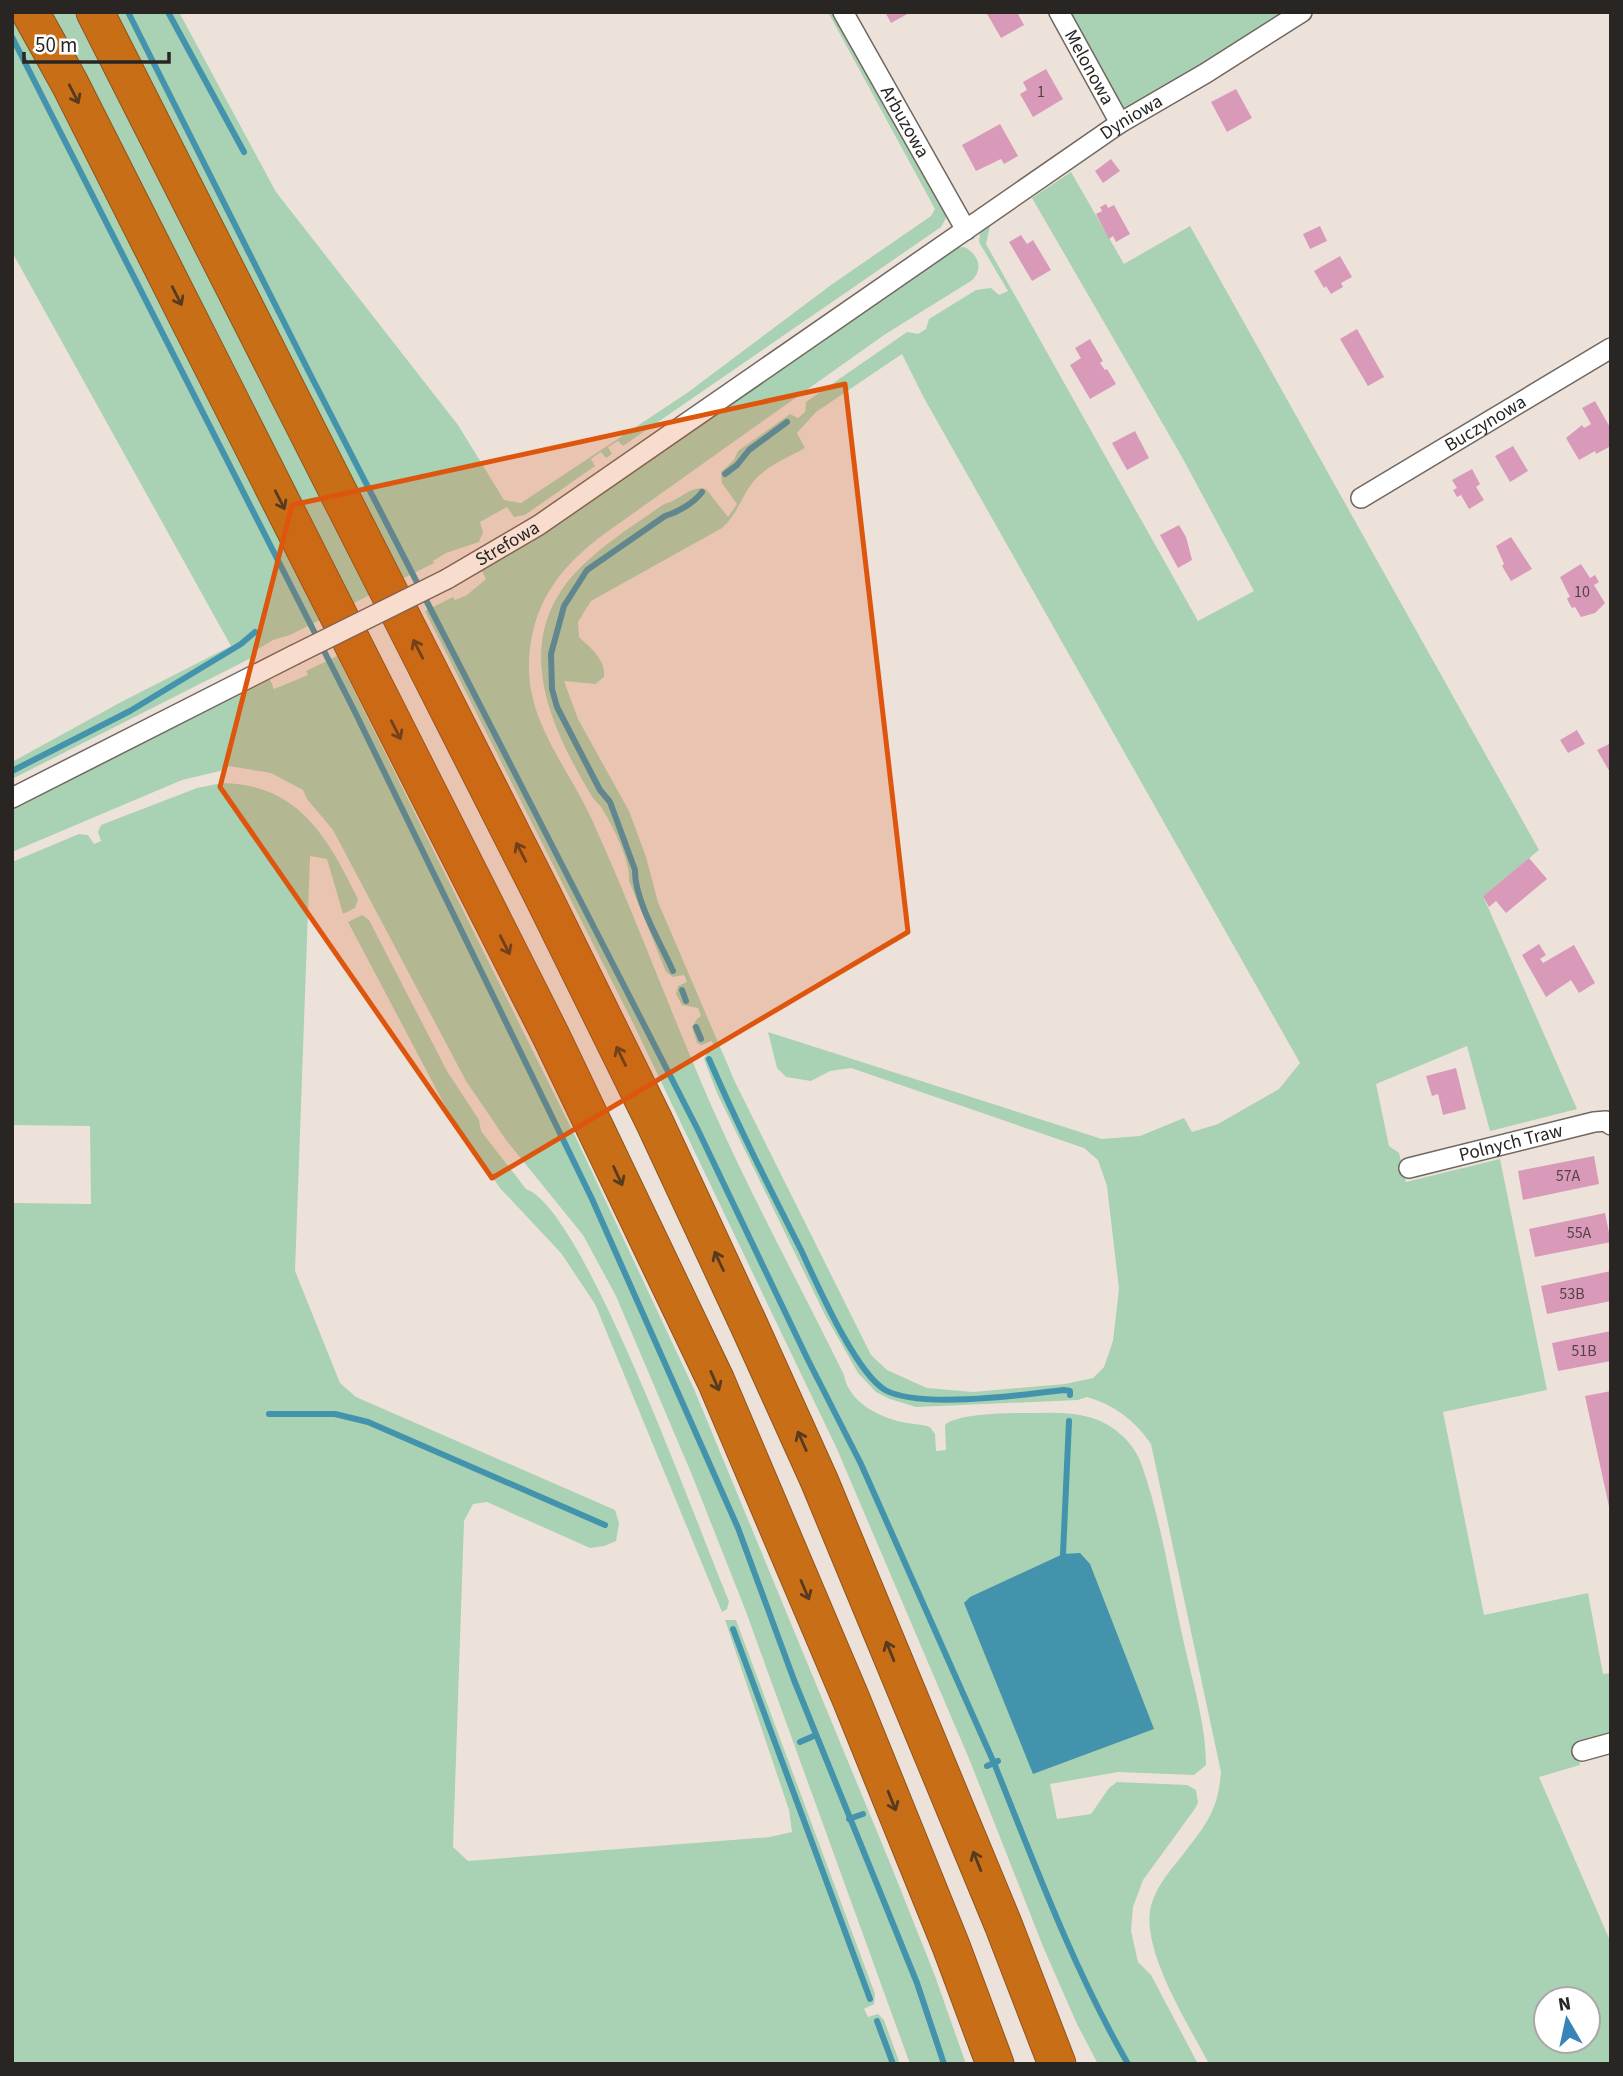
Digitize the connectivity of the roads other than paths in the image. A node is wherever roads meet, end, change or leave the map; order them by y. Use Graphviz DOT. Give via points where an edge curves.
graph roads {
  1 [pos="30,12"];
  2 [pos="95,12"];
  3 [pos="844,12"];
  4 [pos="1059,12"];
  5 [pos="1302,12"];
  6 [pos="1120,123"];
  7 [pos="966,230"];
  8 [pos="1611,348"];
  9 [pos="1361,498"];
  10 [pos="12,798"];
  11 [pos="1611,1125"];
  12 [pos="1409,1168"];
  13 [pos="1611,1743"];
  14 [pos="1582,1751"];
  15 [pos="1003,1924"];
  16 [pos="951,1946"];
  17 [pos="981,2064"];
  18 [pos="995,2064"];
  19 [pos="1057,2064"];
  20 [pos="1077,2064"];
  1 -- 16 [label="highway, one-way" via="180,300 604,1144 716,1381"];
  15 -- 2 [label="highway, one-way" via="819,1480 654,1121"];
  3 -- 7 [label="street, Arbuzowa"];
  4 -- 6 [label="street, Melonowa"];
  5 -- 6 [label="street, Dyniowa"];
  6 -- 7 [label="street, Dyniowa"];
  7 -- 10 [label="street, Strefowa, bridge" via="539,525 447,579"];
  8 -- 9 [label="street, Buczynowa"];
  11 -- 12 [label="street, Polnych Traw" via="1594,1122"];
  13 -- 14 [label="street"];
  15 -- 19 [label="highway"];
  15 -- 20 [label="highway"];
  16 -- 17 [label="highway"];
  16 -- 18 [label="highway"];
}
